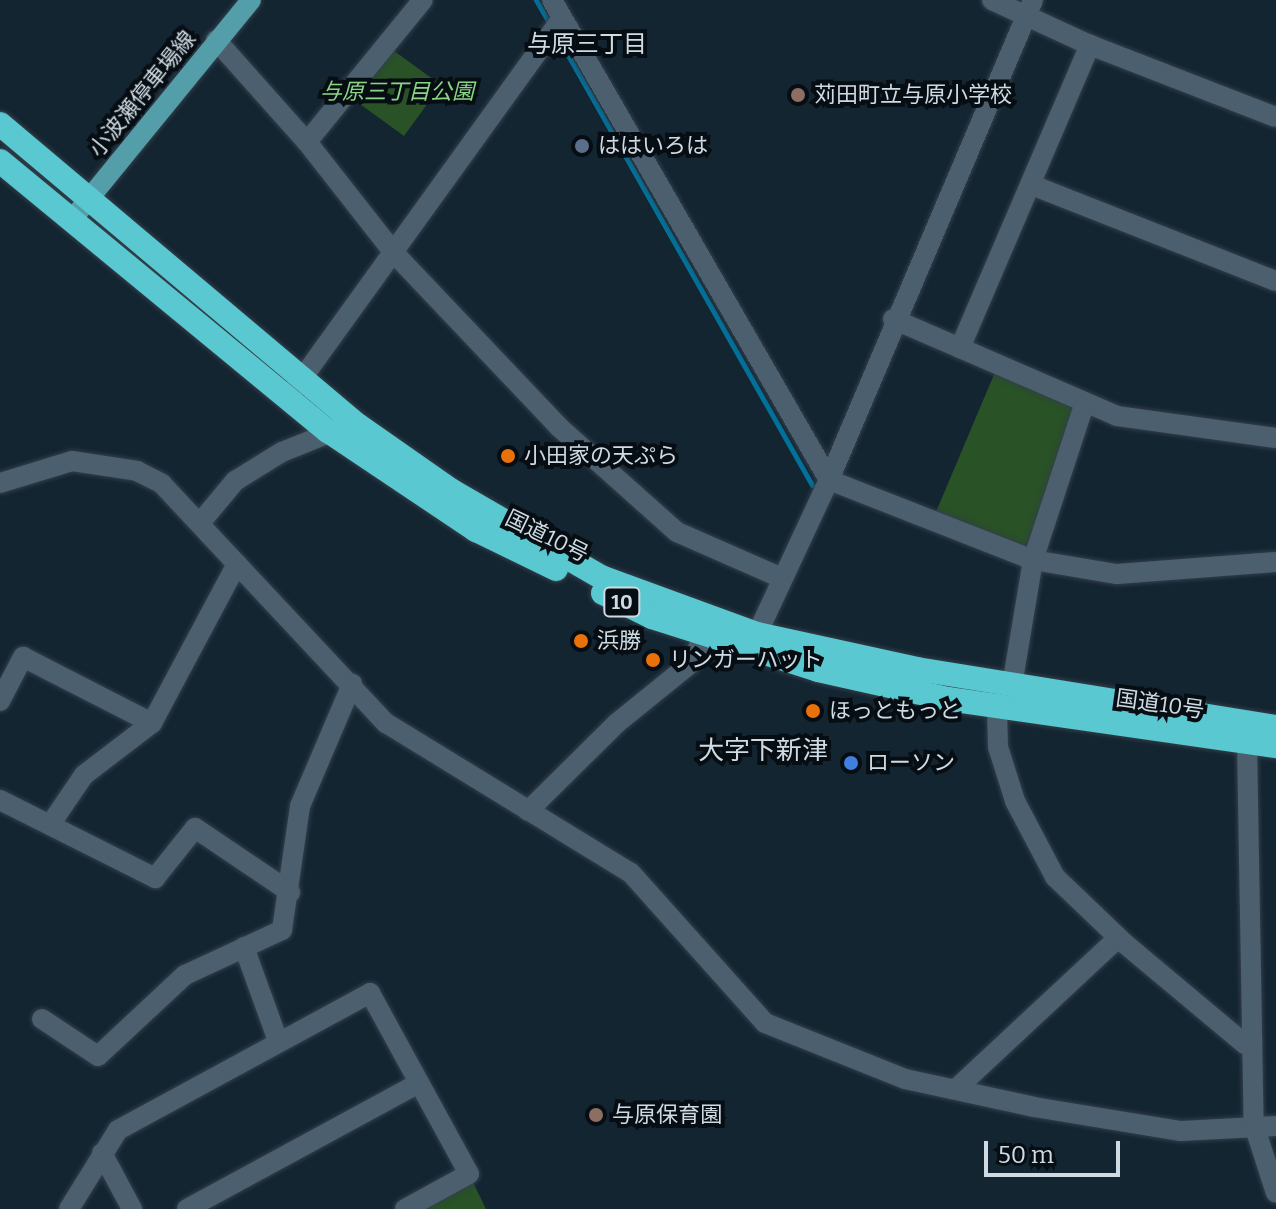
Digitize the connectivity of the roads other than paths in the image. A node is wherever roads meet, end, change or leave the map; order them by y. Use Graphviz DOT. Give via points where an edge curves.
graph roads {
  1 [pos="251,0"];
  2 [pos="423,0"];
  3 [pos="992,0"];
  4 [pos="1029,7"];
  5 [pos="557,9"];
  6 [pos="216,40"];
  7 [pos="1090,45"];
  8 [pos="1274,111"];
  9 [pos="0,124"];
  10 [pos="307,142"];
  11 [pos="0,161"];
  12 [pos="1032,185"];
  13 [pos="89,198"];
  14 [pos="73,219"];
  15 [pos="394,253"];
  16 [pos="1276,281"];
  17 [pos="893,319"];
  18 [pos="960,348"];
  19 [pos="294,390"];
  20 [pos="1084,405"];
  21 [pos="359,426"];
  22 [pos="328,431"];
  23 [pos="1276,438"];
  24 [pos="829,480"];
  25 [pos="0,483"];
  26 [pos="200,523"];
  27 [pos="1033,560"];
  28 [pos="1276,562"];
  29 [pos="237,564"];
  30 [pos="782,578"];
  31 [pos="704,635"];
  32 [pos="753,642"];
  33 [pos="352,684"];
  34 [pos="1012,686"];
  35 [pos="0,701"];
  36 [pos="997,707"];
  37 [pos="152,723"];
  38 [pos="1276,727"];
  39 [pos="1247,743"];
  40 [pos="1276,746"];
  41 [pos="0,800"];
  42 [pos="528,811"];
  43 [pos="52,822"];
  44 [pos="290,892"];
  45 [pos="1118,938"];
  46 [pos="244,947"];
  47 [pos="42,1019"];
  48 [pos="278,1041"];
  49 [pos="1252,1041"];
  50 [pos="419,1083"];
  51 [pos="956,1089"];
  52 [pos="1254,1125"];
  53 [pos="1276,1126"];
  54 [pos="102,1153"];
  55 [pos="1276,1193"];
  56 [pos="69,1209"];
  57 [pos="132,1209"];
  58 [pos="187,1209"];
  59 [pos="405,1209"];
  1 -- 6 [label="main road, 小波瀬停車場線"];
  2 -- 10 [label="street"];
  3 -- 4 [label="street"];
  4 -- 7 [label="street"];
  4 -- 17 [label="street"];
  5 -- 15 [label="street"];
  5 -- 24 [label="street"];
  6 -- 10 [label="street"];
  6 -- 13 [label="main road, 小波瀬停車場線"];
  7 -- 8 [label="street"];
  7 -- 12 [label="street"];
  9 -- 13 [label="highway, 10"];
  10 -- 15 [label="street"];
  11 -- 14 [label="highway, 10"];
  12 -- 16 [label="street"];
  12 -- 18 [label="street"];
  13 -- 14 [label="main road, 小波瀬停車場線"];
  13 -- 19 [label="highway, 国道10号 / 10"];
  14 -- 19 [label="highway, 国道10号 / 10"];
  15 -- 19 [label="street"];
  15 -- 30 [label="street" via="559,427 635,498 677,532"];
  17 -- 18 [label="street"];
  17 -- 24 [label="street"];
  18 -- 20 [label="street"];
  19 -- 21 [label="highway, 国道10号 / 10"];
  19 -- 22 [label="highway, 国道10号 / 10"];
  20 -- 23 [label="street" via="1192,430"];
  20 -- 27 [label="street"];
  21 -- 22 [label="street"];
  21 -- 32 [label="highway, 国道10号 / 10" via="452,491 601,577"];
  22 -- 26 [label="street" via="235,481"];
  22 -- 31 [label="highway, 国道10号 / 10" via="476,530 652,617"];
  24 -- 27 [label="street"];
  24 -- 30 [label="street"];
  25 -- 26 [label="street" via="72,461 137,471 162,484"];
  26 -- 29 [label="street"];
  27 -- 28 [label="street" via="1117,574"];
  27 -- 34 [label="street"];
  29 -- 33 [label="street"];
  29 -- 37 [label="street"];
  30 -- 32 [label="street"];
  31 -- 32 [label="highway, 国道10号 / 10"];
  31 -- 42 [label="street" via="691,663 617,723"];
  32 -- 34 [label="highway, 国道10号 / 10"];
  32 -- 36 [label="highway, 国道10号 / 10" via="818,670"];
  33 -- 42 [label="street" via="386,723"];
  33 -- 44 [label="street" via="300,806 293,831"];
  34 -- 36 [label="street"];
  34 -- 38 [label="highway, 国道10号 / 10"];
  35 -- 37 [label="street" via="23,657"];
  36 -- 39 [label="highway, 国道10号 / 10"];
  36 -- 45 [label="street" via="998,747 1015,801 1041,852 1055,877"];
  37 -- 43 [label="street" via="84,775"];
  39 -- 40 [label="highway, 国道10号 / 10"];
  39 -- 49 [label="street"];
  41 -- 43 [label="street"];
  42 -- 51 [label="street" via="631,873 765,1023 905,1079"];
  43 -- 44 [label="street" via="155,878 195,828"];
  44 -- 46 [label="street" via="282,930"];
  45 -- 49 [label="street" via="1245,1044"];
  45 -- 51 [label="street"];
  46 -- 47 [label="street" via="185,975 98,1056"];
  46 -- 48 [label="street"];
  48 -- 50 [label="street" via="370,993"];
  48 -- 54 [label="street" via="118,1130"];
  49 -- 52 [label="street"];
  50 -- 58 [label="street"];
  50 -- 59 [label="street" via="469,1174"];
  51 -- 52 [label="street" via="1144,1128 1212,1133 1250,1131"];
  52 -- 53 [label="street"];
  52 -- 55 [label="street"];
  54 -- 56 [label="street"];
  54 -- 57 [label="street"];
}
